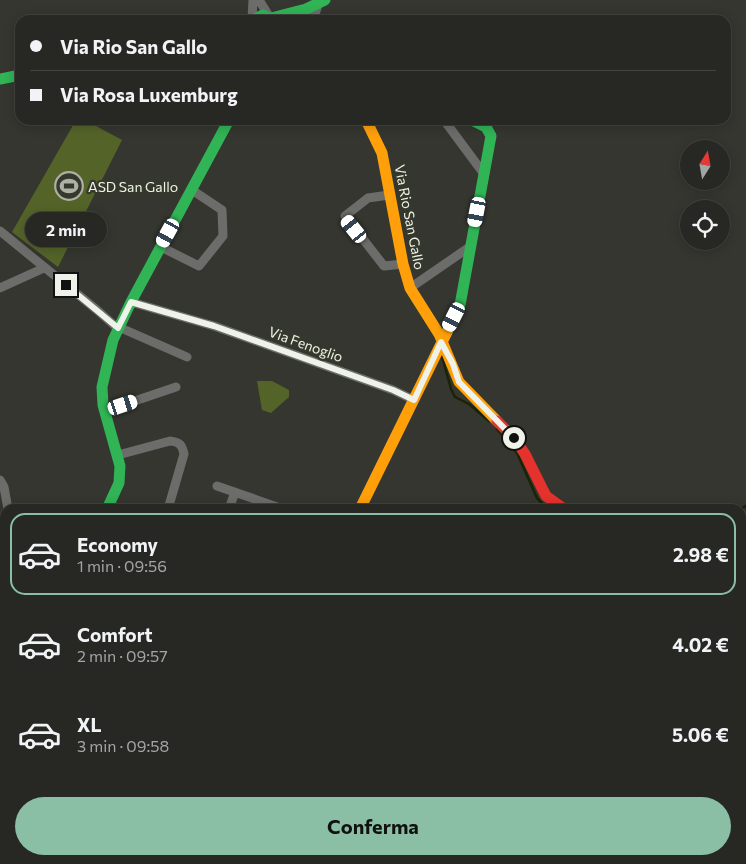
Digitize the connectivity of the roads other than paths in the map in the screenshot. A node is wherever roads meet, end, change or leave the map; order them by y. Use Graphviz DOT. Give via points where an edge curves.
graph roads {
  1 [pos="253,0"];
  2 [pos="259,0"];
  3 [pos="321,2"];
  4 [pos="252,15"];
  5 [pos="270,15"];
  6 [pos="305,15"];
  7 [pos="15,76"];
  8 [pos="0,79"];
  9 [pos="226,125"];
  10 [pos="368,125"];
  11 [pos="448,125"];
  12 [pos="484,125"];
  13 [pos="484,174"];
  14 [pos="192,190"];
  15 [pos="390,195"];
  16 [pos="0,231"];
  17 [pos="471,246"];
  18 [pos="161,247"];
  19 [pos="403,264"];
  20 [pos="44,268"];
  21 [pos="0,288"];
  22 [pos="410,288"];
  23 [pos="131,302"];
  24 [pos="118,328"];
  25 [pos="441,342"];
  26 [pos="187,357"];
  27 [pos="176,388"];
  28 [pos="414,400"];
  29 [pos="105,411"];
  30 [pos="118,455"];
  31 [pos="0,480"];
  32 [pos="217,486"];
  33 [pos="235,492"];
  34 [pos="7,504"];
  35 [pos="109,504"];
  36 [pos="169,504"];
  37 [pos="231,504"];
  38 [pos="269,504"];
  39 [pos="362,504"];
  40 [pos="557,504"];
  1 -- 4 [label="street"];
  2 -- 5 [label="street"];
  3 -- 6 [label="street"];
  7 -- 8 [label="street"];
  9 -- 14 [label="street"];
  10 -- 15 [label="street, Via Rio San Gallo" via="382,153"];
  11 -- 13 [label="street"];
  12 -- 13 [label="street" via="490,130 491,136"];
  13 -- 17 [label="street"];
  14 -- 18 [label="street"];
  14 -- 18 [label="street" via="222,210 224,236 199,266"];
  15 -- 19 [label="street, Via Rio San Gallo"];
  15 -- 19 [label="street" via="368,198 344,216 384,266"];
  16 -- 20 [label="street"];
  17 -- 22 [label="street"];
  17 -- 25 [label="street" via="460,305"];
  18 -- 23 [label="street"];
  19 -- 22 [label="street, Via Rio San Gallo"];
  20 -- 21 [label="street"];
  20 -- 24 [label="street"];
  22 -- 25 [label="street, Via Rio San Gallo"];
  23 -- 24 [label="street"];
  23 -- 28 [label="street, Via Fenoglio" via="214,326"];
  24 -- 26 [label="street"];
  24 -- 29 [label="street" via="102,387"];
  25 -- 28 [label="street"];
  25 -- 40 [label="street, Via Rio San Gallo" via="459,382 514,438 542,490"];
  27 -- 29 [label="street"];
  28 -- 39 [label="street"];
  29 -- 30 [label="street"];
  30 -- 35 [label="street" via="119,483"];
  30 -- 36 [label="street" via="170,441 182,445 184,454"];
  31 -- 34 [label="street"];
  32 -- 33 [label="street"];
  33 -- 37 [label="street"];
  33 -- 38 [label="street"];
}
